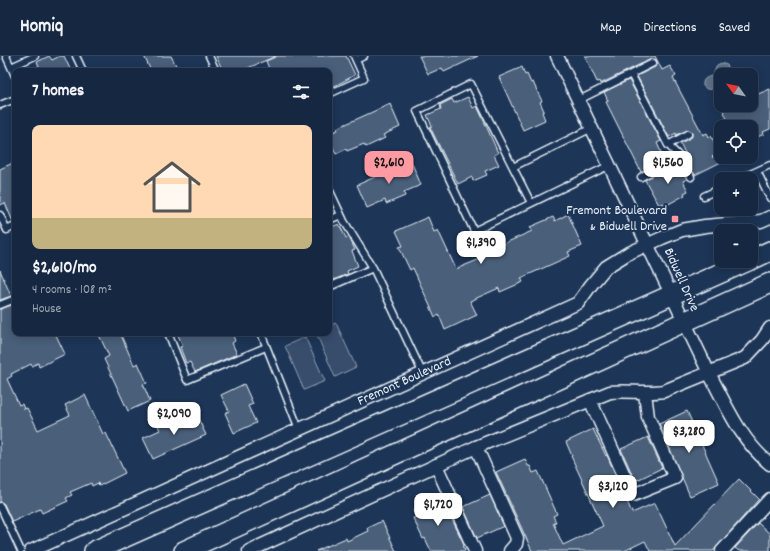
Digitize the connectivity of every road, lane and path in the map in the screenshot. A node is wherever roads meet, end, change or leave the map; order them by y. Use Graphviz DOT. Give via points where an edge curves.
graph roads {
  1 [pos="6,56"];
  2 [pos="35,56"];
  3 [pos="76,56"];
  4 [pos="209,56"];
  5 [pos="364,56"];
  6 [pos="558,56"];
  7 [pos="355,58"];
  8 [pos="653,63"];
  9 [pos="11,67"];
  10 [pos="82,68"];
  11 [pos="215,68"];
  12 [pos="631,74"];
  13 [pos="332,93"];
  14 [pos="12,100"];
  15 [pos="579,100"];
  16 [pos="0,105"];
  17 [pos="592,128"];
  18 [pos="688,134"];
  19 [pos="668,145"];
  20 [pos="678,156"];
  21 [pos="610,165"];
  22 [pos="770,165"];
  23 [pos="513,167"];
  24 [pos="757,171"];
  25 [pos="641,177"];
  26 [pos="691,177"];
  27 [pos="714,191"];
  28 [pos="332,196"];
  29 [pos="704,196"];
  30 [pos="770,198"];
  31 [pos="531,203"];
  32 [pos="0,215"];
  33 [pos="341,215"];
  34 [pos="770,217"];
  35 [pos="332,219"];
  36 [pos="12,228"];
  37 [pos="649,244"];
  38 [pos="770,251"];
  39 [pos="758,257"];
  40 [pos="373,268"];
  41 [pos="732,268"];
  42 [pos="770,283"];
  43 [pos="332,286"];
  44 [pos="672,295"];
  45 [pos="12,300"];
  46 [pos="0,305"];
  47 [pos="684,322"];
  48 [pos="770,328"];
  49 [pos="169,336"];
  50 [pos="262,336"];
  51 [pos="266,347"];
  52 [pos="709,373"];
  53 [pos="423,374"];
  54 [pos="645,393"];
  55 [pos="590,400"];
  56 [pos="299,429"];
  57 [pos="476,447"];
  58 [pos="770,464"];
  59 [pos="436,465"];
  60 [pos="770,499"];
  61 [pos="0,506"];
  62 [pos="21,551"];
  63 [pos="31,551"];
  64 [pos="94,551"];
  65 [pos="184,551"];
  66 [pos="249,551"];
  67 [pos="476,551"];
  68 [pos="510,551"];
  69 [pos="722,551"];
  1 -- 9 [label="lane"];
  2 -- 9 [label="lane"];
  3 -- 10 [label="lane"];
  4 -- 11 [label="lane"];
  5 -- 7 [label="lane"];
  6 -- 15 [label="street, Bidwell Drive"];
  7 -- 13 [label="lane" via="364,78"];
  8 -- 12 [label="lane"];
  12 -- 15 [label="lane"];
  12 -- 19 [label="lane"];
  14 -- 16 [label="lane"];
  15 -- 17 [label="street, Bidwell Drive"];
  17 -- 21 [label="street, Bidwell Drive"];
  17 -- 23 [label="lane"];
  18 -- 19 [label="lane"];
  19 -- 20 [label="lane"];
  20 -- 25 [label="lane"];
  20 -- 26 [label="lane"];
  21 -- 31 [label="lane"];
  21 -- 37 [label="street, Bidwell Drive"];
  22 -- 24 [label="lane"];
  23 -- 31 [label="lane"];
  23 -- 31 [label="lane" via="471,84 417,111 474,231"];
  24 -- 30 [label="lane"];
  27 -- 29 [label="lane"];
  28 -- 33 [label="lane"];
  32 -- 36 [label="lane" via="7,230"];
  33 -- 35 [label="lane"];
  33 -- 40 [label="lane"];
  34 -- 37 [label="street, Fremont Boulevard" via="761,221 682,230"];
  37 -- 44 [label="street, Bidwell Drive"];
  37 -- 53 [label="street, Fremont Boulevard" via="626,254 606,267 578,303"];
  38 -- 39 [label="main road"];
  40 -- 43 [label="lane"];
  40 -- 53 [label="lane"];
  41 -- 44 [label="main road, Fremont Boulevard"];
  42 -- 47 [label="main road"];
  44 -- 47 [label="street, Bidwell Drive"];
  44 -- 64 [label="main road, Fremont Boulevard"];
  45 -- 46 [label="lane"];
  47 -- 52 [label="street, Bidwell Drive"];
  47 -- 65 [label="main road"];
  48 -- 52 [label="street" via="746,358"];
  49 -- 51 [label="lane" via="187,380"];
  50 -- 51 [label="lane"];
  51 -- 56 [label="lane"];
  52 -- 54 [label="street" via="664,391"];
  52 -- 58 [label="street, Bidwell Drive" via="736,425 759,455"];
  53 -- 56 [label="street, Fremont Boulevard"];
  54 -- 55 [label="street" via="610,392"];
  54 -- 55 [label="street" via="648,417 675,478 633,495"];
  55 -- 57 [label="street"];
  56 -- 63 [label="street, Fremont Boulevard"];
  57 -- 59 [label="street"];
  57 -- 68 [label="street" via="517,538"];
  59 -- 66 [label="street"];
  59 -- 67 [label="street"];
  60 -- 69 [label="street"];
  61 -- 62 [label="lane"];
}
